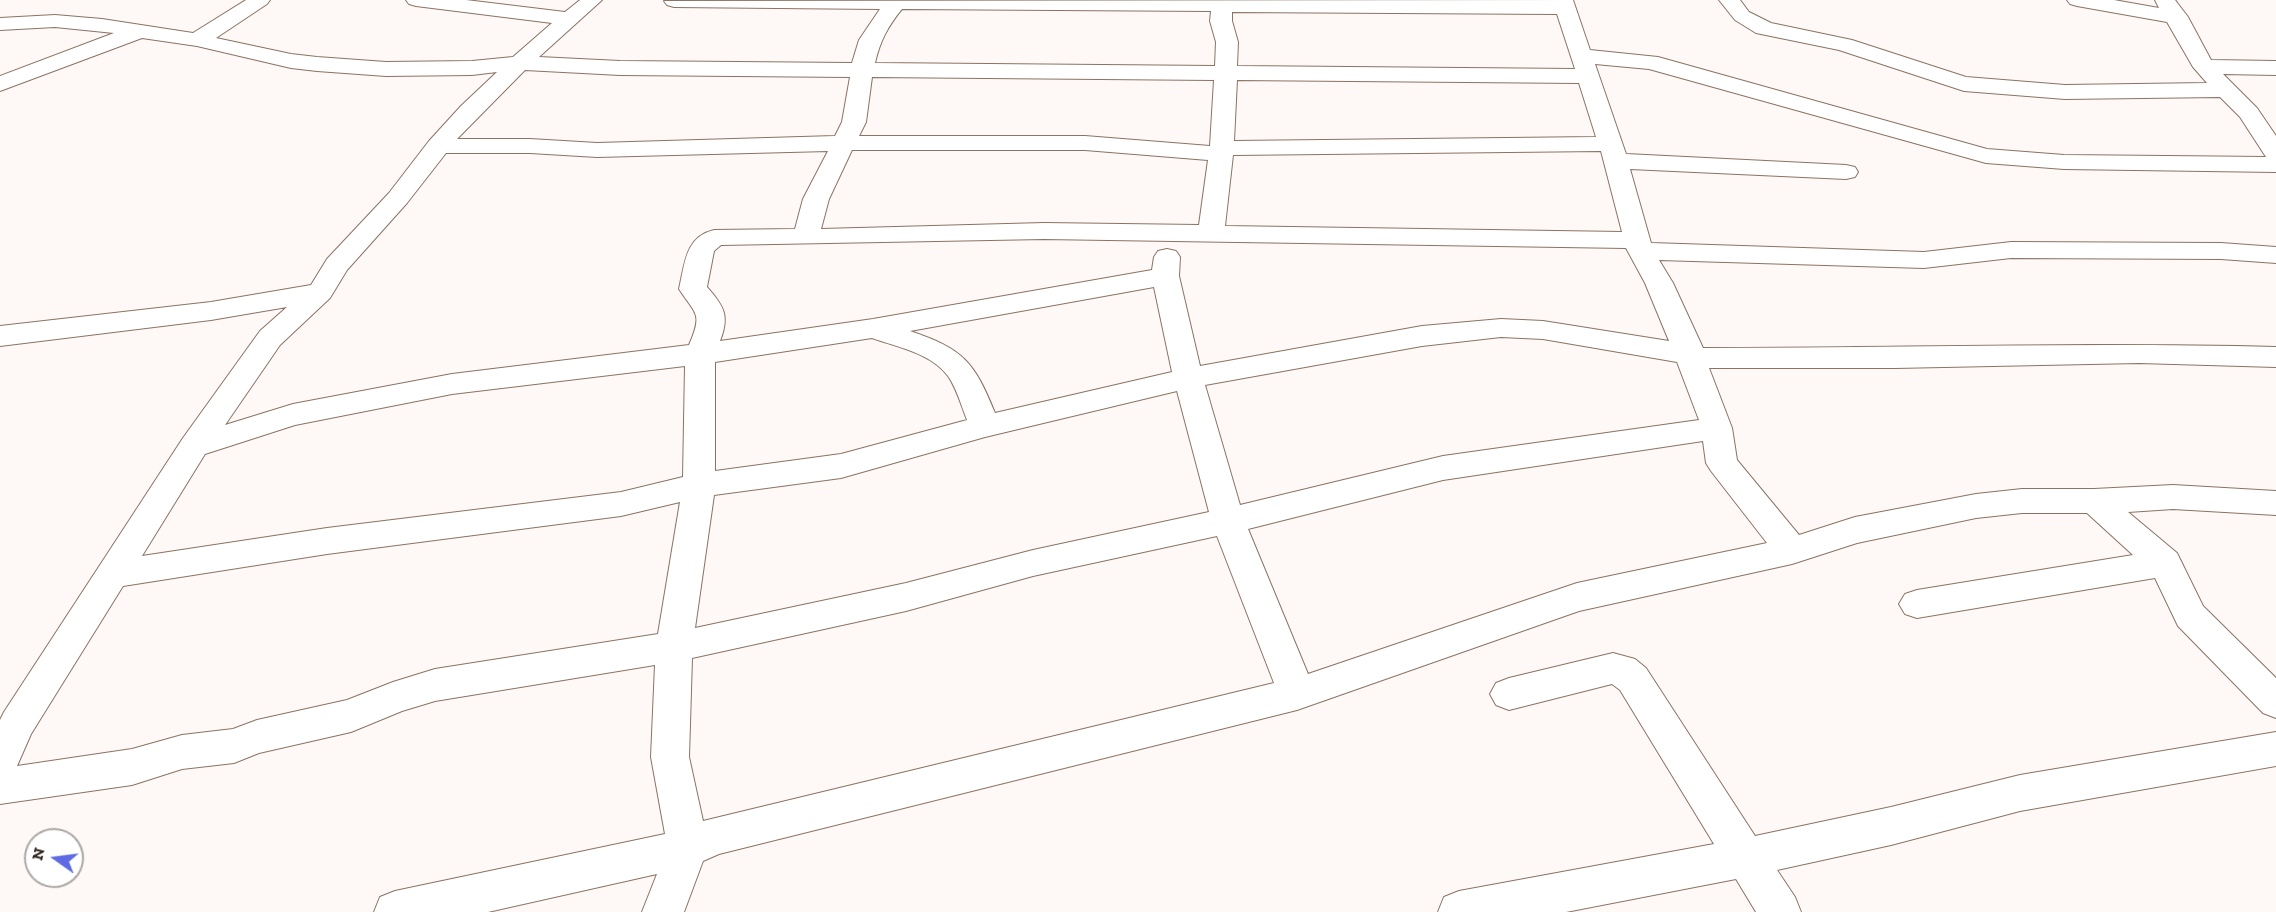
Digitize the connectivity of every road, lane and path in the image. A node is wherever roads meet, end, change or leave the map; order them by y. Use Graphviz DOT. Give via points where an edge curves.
graph roads {
  1 [pos="260,0"];
  2 [pos="416,0"];
  3 [pos="592,0"];
  4 [pos="1729,0"];
  5 [pos="2077,0"];
  6 [pos="898,1"];
  7 [pos="674,2"];
  8 [pos="1223,3"];
  9 [pos="1564,4"];
  10 [pos="2169,4"];
  11 [pos="569,19"];
  12 [pos="0,24"];
  13 [pos="141,31"];
  14 [pos="196,40"];
  15 [pos="519,63"];
  16 [pos="1585,66"];
  17 [pos="2204,67"];
  18 [pos="2276,68"];
  19 [pos="861,69"];
  20 [pos="1224,71"];
  21 [pos="0,84"];
  22 [pos="2225,90"];
  23 [pos="844,143"];
  24 [pos="438,146"];
  25 [pos="1222,151"];
  26 [pos="2275,152"];
  27 [pos="1613,153"];
  28 [pos="1846,172"];
  29 [pos="1169,232"];
  30 [pos="1211,233"];
  31 [pos="807,237"];
  32 [pos="1639,246"];
  33 [pos="2276,255"];
  34 [pos="1165,276"];
  35 [pos="320,292"];
  36 [pos="873,328"];
  37 [pos="0,336"];
  38 [pos="700,354"];
  39 [pos="1689,354"];
  40 [pos="2276,357"];
  41 [pos="1188,378"];
  42 [pos="985,426"];
  43 [pos="1717,428"];
  44 [pos="194,446"];
  45 [pos="699,485"];
  46 [pos="2094,501"];
  47 [pos="2276,503"];
  48 [pos="1228,522"];
  49 [pos="1792,551"];
  50 [pos="2165,563"];
  51 [pos="112,574"];
  52 [pos="1917,604"];
  53 [pos="674,646"];
  54 [pos="1298,694"];
  55 [pos="1509,694"];
  56 [pos="2276,702"];
  57 [pos="2276,749"];
  58 [pos="0,761"];
  59 [pos="0,786"];
  60 [pos="688,848"];
  61 [pos="1744,858"];
  62 [pos="395,912"];
  63 [pos="663,912"];
  64 [pos="1459,912"];
  65 [pos="1780,912"];
  1 -- 14 [label="street"];
  2 -- 11 [label="street"];
  3 -- 11 [label="street"];
  4 -- 22 [label="street" via="1742,16 1764,28 1844,45 1964,84 2065,93"];
  5 -- 10 [label="street"];
  6 -- 7 [label="street"];
  6 -- 8 [label="street"];
  6 -- 19 [label="street" via="870,40"];
  8 -- 9 [label="street"];
  8 -- 20 [label="street" via="1221,21 1227,42"];
  9 -- 16 [label="street"];
  10 -- 17 [label="street"];
  11 -- 15 [label="street"];
  12 -- 13 [label="street" via="56,21"];
  13 -- 14 [label="street"];
  13 -- 21 [label="street"];
  14 -- 15 [label="street" via="291,61 386,69"];
  15 -- 19 [label="street" via="620,68"];
  15 -- 24 [label="street"];
  16 -- 20 [label="street"];
  16 -- 26 [label="street" via="1650,62 1986,156 2053,162"];
  16 -- 27 [label="street"];
  17 -- 18 [label="street"];
  17 -- 22 [label="street"];
  19 -- 20 [label="street"];
  19 -- 23 [label="street" via="854,122"];
  20 -- 25 [label="street"];
  22 -- 26 [label="street" via="2248,113"];
  23 -- 24 [label="street" via="597,150"];
  23 -- 25 [label="street" via="1085,143"];
  23 -- 31 [label="street" via="816,199"];
  24 -- 35 [label="street" via="398,198 337,265"];
  25 -- 27 [label="street"];
  25 -- 30 [label="street"];
  27 -- 28 [label="street"];
  27 -- 32 [label="street"];
  29 -- 30 [label="street"];
  29 -- 31 [label="street" via="978,231"];
  29 -- 34 [label="street"];
  30 -- 32 [label="street"];
  31 -- 38 [label="street" via="724,237 706,242 701,248 693,289 710,308 710,330"];
  32 -- 33 [label="street" via="1702,255 1924,260 2051,249"];
  32 -- 39 [label="street"];
  34 -- 36 [label="street"];
  34 -- 41 [label="street"];
  35 -- 37 [label="street" via="211,311"];
  35 -- 44 [label="street" via="270,338"];
  36 -- 38 [label="street"];
  36 -- 42 [label="street" via="951,361 965,381"];
  38 -- 44 [label="street" via="376,397 293,415"];
  38 -- 45 [label="street"];
  39 -- 40 [label="street" via="1702,358 2139,353"];
  39 -- 41 [label="street" via="1543,330 1500,328 1422,336"];
  39 -- 43 [label="street"];
  41 -- 42 [label="street"];
  41 -- 48 [label="street"];
  42 -- 45 [label="street" via="841,466"];
  43 -- 48 [label="street" via="1443,468"];
  43 -- 49 [label="street" via="1722,463"];
  44 -- 51 [label="street"];
  45 -- 51 [label="street" via="621,504 327,541"];
  45 -- 53 [label="street"];
  46 -- 47 [label="street" via="2173,497"];
  46 -- 49 [label="street" via="2022,501 1976,506 1854,530"];
  46 -- 50 [label="street"];
  48 -- 53 [label="street"];
  48 -- 54 [label="street"];
  49 -- 54 [label="street" via="1577,597"];
  50 -- 52 [label="street"];
  50 -- 56 [label="street" via="2190,616"];
  51 -- 58 [label="street" via="17,724"];
  53 -- 59 [label="street" via="435,686 351,716 257,737 234,746 182,752 132,767"];
  53 -- 60 [label="street" via="670,757"];
  54 -- 60 [label="street" via="713,837"];
  55 -- 61 [label="street" via="1600,670 1622,670 1633,679"];
  57 -- 61 [label="street" via="2020,793"];
  60 -- 62 [label="street"];
  60 -- 63 [label="street"];
  61 -- 64 [label="street"];
  61 -- 65 [label="street"];
}
